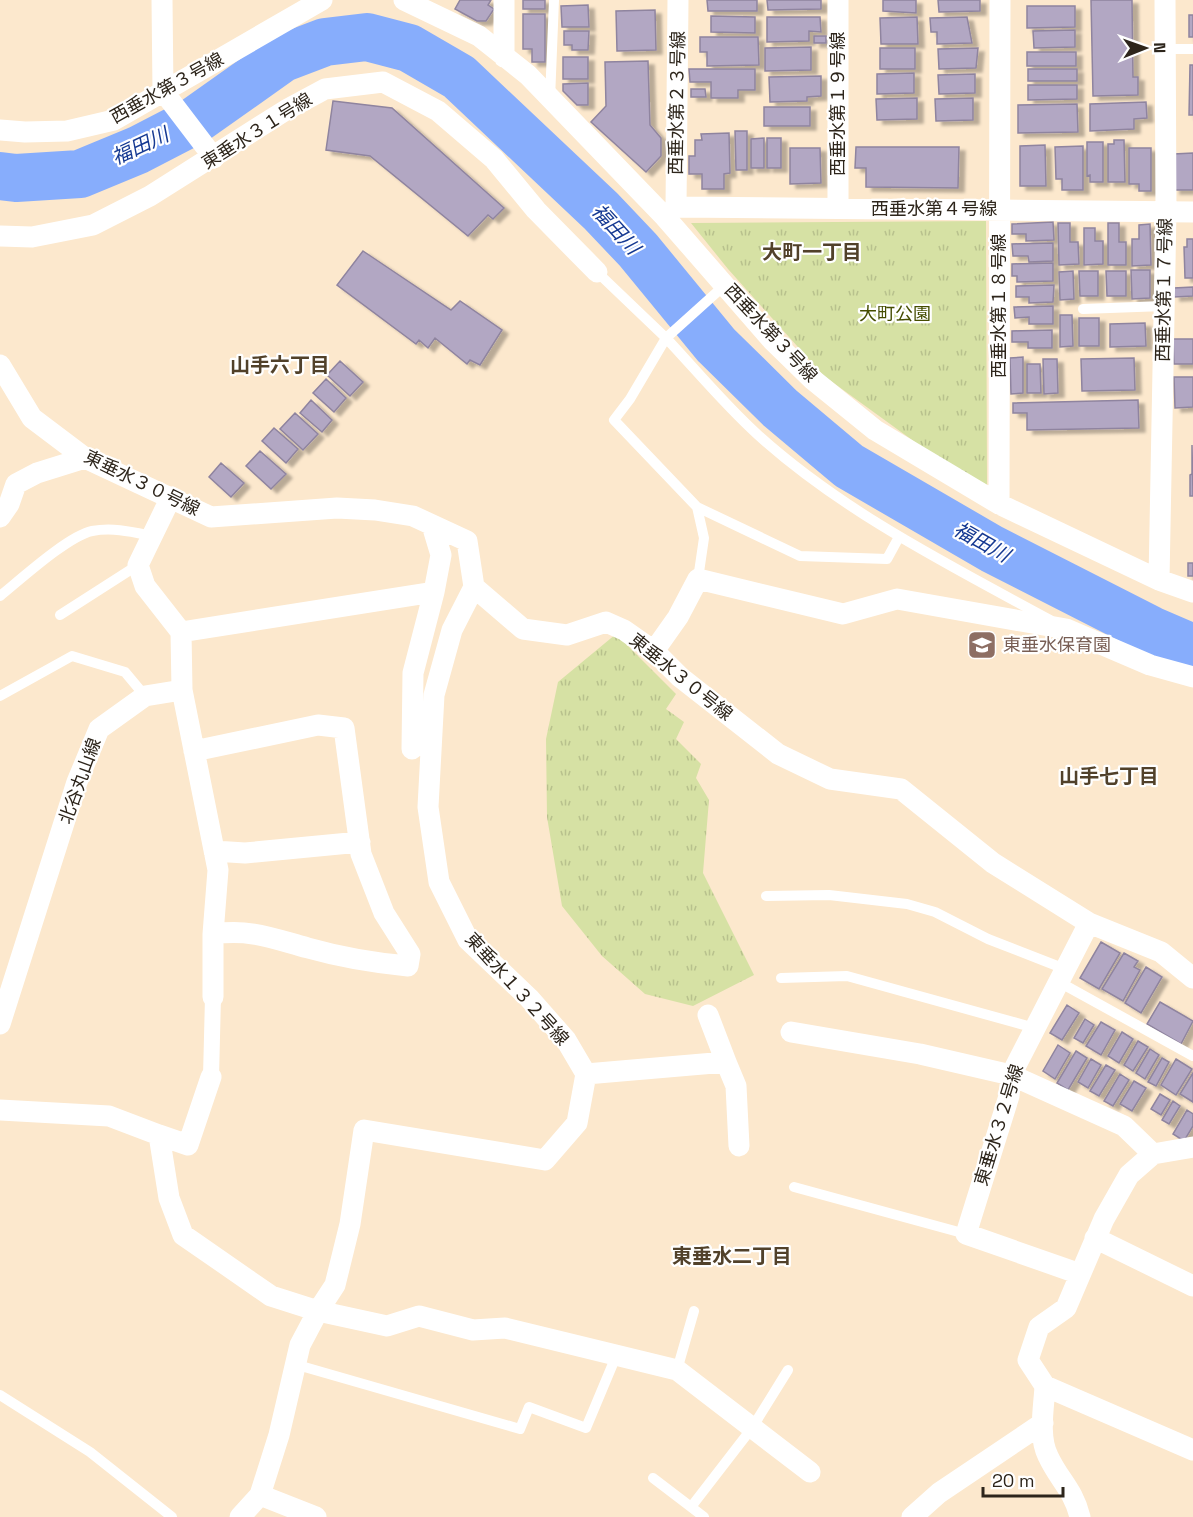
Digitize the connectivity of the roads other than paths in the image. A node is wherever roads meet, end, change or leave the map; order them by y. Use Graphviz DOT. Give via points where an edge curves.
graph roads {
  1 [pos="162,0"];
  2 [pos="322,0"];
  3 [pos="504,0"];
  4 [pos="554,0"];
  5 [pos="678,0"];
  6 [pos="838,0"];
  7 [pos="1000,0"];
  8 [pos="1165,0"];
  9 [pos="407,1"];
  10 [pos="1165,49"];
  11 [pos="1193,49"];
  12 [pos="504,57"];
  13 [pos="163,91"];
  14 [pos="550,99"];
  15 [pos="0,130"];
  16 [pos="214,158"];
  17 [pos="838,208"];
  18 [pos="998,209"];
  19 [pos="670,212"];
  20 [pos="1166,212"];
  21 [pos="1193,212"];
  22 [pos="0,236"];
  23 [pos="597,272"];
  24 [pos="726,284"];
  25 [pos="1164,306"];
  26 [pos="1083,309"];
  27 [pos="666,338"];
  28 [pos="0,365"];
  29 [pos="85,458"];
  30 [pos="171,497"];
  31 [pos="999,504"];
  32 [pos="696,507"];
  33 [pos="0,517"];
  34 [pos="432,525"];
  35 [pos="153,536"];
  36 [pos="899,537"];
  37 [pos="138,565"];
  38 [pos="698,579"];
  39 [pos="1159,580"];
  40 [pos="474,587"];
  41 [pos="435,592"];
  42 [pos="1193,592"];
  43 [pos="0,596"];
  44 [pos="60,615"];
  45 [pos="1066,628"];
  46 [pos="181,632"];
  47 [pos="654,651"];
  48 [pos="1193,677"];
  49 [pos="182,690"];
  50 [pos="0,696"];
  51 [pos="145,696"];
  52 [pos="412,749"];
  53 [pos="194,751"];
  54 [pos="360,842"];
  55 [pos="214,851"];
  56 [pos="766,896"];
  57 [pos="1089,923"];
  58 [pos="213,934"];
  59 [pos="1062,975"];
  60 [pos="782,978"];
  61 [pos="1193,978"];
  62 [pos="213,997"];
  63 [pos="708,1015"];
  64 [pos="0,1024"];
  65 [pos="1035,1028"];
  66 [pos="791,1032"];
  67 [pos="1193,1056"];
  68 [pos="726,1062"];
  69 [pos="586,1074"];
  70 [pos="1011,1075"];
  71 [pos="211,1077"];
  72 [pos="0,1110"];
  73 [pos="159,1135"];
  74 [pos="739,1146"];
  75 [pos="1193,1147"];
  76 [pos="1153,1154"];
  77 [pos="794,1187"];
  78 [pos="966,1234"];
  79 [pos="1095,1238"];
  80 [pos="1080,1274"];
  81 [pos="1193,1286"];
  82 [pos="318,1311"];
  83 [pos="694,1311"];
  84 [pos="617,1354"];
  85 [pos="294,1364"];
  86 [pos="677,1370"];
  87 [pos="788,1370"];
  88 [pos="1045,1386"];
  89 [pos="0,1395"];
  90 [pos="1043,1423"];
  91 [pos="752,1428"];
  92 [pos="1193,1450"];
  93 [pos="810,1472"];
  94 [pos="653,1478"];
  95 [pos="260,1495"];
  96 [pos="691,1507"];
  97 [pos="172,1517"];
  98 [pos="240,1517"];
  99 [pos="316,1517"];
  100 [pos="704,1517"];
  101 [pos="912,1517"];
  102 [pos="1080,1517"];
  1 -- 13 [label="street"];
  2 -- 13 [label="street, 西垂水第３号線"];
  3 -- 12 [label="street"];
  4 -- 14 [label="lane"];
  5 -- 19 [label="street, 西垂水第２３号線"];
  6 -- 17 [label="street, 西垂水第１９号線"];
  7 -- 18 [label="street, 西垂水第１８号線"];
  8 -- 10 [label="street, 西垂水第１７号線"];
  9 -- 12 [label="street, 西垂水第３号線" via="479,36"];
  10 -- 11 [label="lane"];
  10 -- 20 [label="street, 西垂水第１７号線"];
  12 -- 14 [label="street, 西垂水第３号線"];
  13 -- 15 [label="street, 西垂水第３号線" via="102,123 67,131"];
  13 -- 16 [label="street"];
  14 -- 19 [label="street, 西垂水第３号線"];
  16 -- 22 [label="street, 東垂水３１号線" via="93,225 32,237"];
  16 -- 23 [label="street, 東垂水３１号線" via="286,110 325,90 383,82 438,111 494,159 536,210"];
  17 -- 18 [label="street, 西垂水第４号線"];
  17 -- 19 [label="street, 西垂水第４号線"];
  18 -- 20 [label="street, 西垂水第４号線"];
  18 -- 31 [label="street, 西垂水第１８号線"];
  19 -- 24 [label="street, 西垂水第３号線"];
  20 -- 21 [label="street, 西垂水第４号線"];
  20 -- 25 [label="street, 西垂水第１７号線"];
  23 -- 27 [label="lane"];
  24 -- 27 [label="lane"];
  24 -- 31 [label="street, 西垂水第３号線" via="773,341 874,430"];
  25 -- 26 [label="lane"];
  25 -- 39 [label="street, 西垂水第１７号線"];
  27 -- 32 [label="lane" via="614,420"];
  27 -- 36 [label="lane" via="757,434"];
  28 -- 29 [label="street, 東垂水３０号線" via="32,418"];
  29 -- 30 [label="street, 東垂水３０号線"];
  29 -- 33 [label="street" via="16,484"];
  30 -- 34 [label="street, 東垂水３０号線" via="211,517 337,508 412,516"];
  30 -- 35 [label="street"];
  31 -- 39 [label="street, 西垂水第３号線"];
  32 -- 36 [label="lane" via="800,556 887,559"];
  32 -- 38 [label="lane" via="704,538"];
  34 -- 40 [label="street, 東垂水３０号線" via="467,541"];
  34 -- 41 [label="street" via="441,555"];
  35 -- 37 [label="street"];
  35 -- 43 [label="lane" via="121,529 90,531 46,558"];
  36 -- 45 [label="lane"];
  37 -- 44 [label="lane"];
  37 -- 46 [label="street" via="145,586"];
  38 -- 45 [label="street" via="843,614 897,599"];
  38 -- 47 [label="street"];
  39 -- 42 [label="street, 西垂水第３号線"];
  40 -- 47 [label="street, 東垂水３０号線" via="523,629 567,635 606,622"];
  40 -- 69 [label="street, 東垂水１３２号線" via="452,630 434,695 428,807 439,882 468,940 566,1040"];
  41 -- 46 [label="street"];
  41 -- 52 [label="street" via="413,673"];
  45 -- 48 [label="street" via="1150,665"];
  46 -- 49 [label="street"];
  47 -- 57 [label="street, 東垂水３０号線" via="688,684 778,754 830,779 901,789 993,863"];
  49 -- 51 [label="street, 北谷丸山線"];
  49 -- 53 [label="street"];
  50 -- 51 [label="lane" via="72,656 125,672"];
  51 -- 64 [label="street, 北谷丸山線" via="99,729 77,782"];
  53 -- 54 [label="street" via="318,725 344,729"];
  53 -- 55 [label="street"];
  54 -- 55 [label="street" via="245,853"];
  54 -- 58 [label="street" via="384,913 410,954 408,966 307,948 275,937 237,931"];
  55 -- 58 [label="street" via="218,870"];
  56 -- 59 [label="lane" via="829,895 907,904 935,912"];
  57 -- 59 [label="street, 東垂水３２号線"];
  57 -- 61 [label="street, 東垂水３０号線" via="1161,952"];
  58 -- 62 [label="street"];
  59 -- 65 [label="street, 東垂水３２号線"];
  59 -- 67 [label="lane"];
  60 -- 65 [label="lane" via="847,976"];
  62 -- 71 [label="street"];
  63 -- 68 [label="street"];
  65 -- 70 [label="street, 東垂水３２号線"];
  66 -- 70 [label="street" via="920,1054"];
  68 -- 69 [label="street"];
  68 -- 74 [label="street" via="736,1086"];
  69 -- 82 [label="street" via="577,1124 545,1160 364,1130 350,1224 335,1285"];
  70 -- 76 [label="street" via="1124,1126"];
  70 -- 78 [label="street, 東垂水３２号線" via="1009,1096"];
  71 -- 73 [label="street" via="188,1146"];
  72 -- 73 [label="street" via="110,1116"];
  73 -- 82 [label="street" via="169,1198 183,1235 271,1296"];
  75 -- 76 [label="street"];
  76 -- 79 [label="street" via="1129,1175"];
  77 -- 78 [label="lane"];
  78 -- 80 [label="street"];
  79 -- 80 [label="street"];
  79 -- 81 [label="street"];
  80 -- 88 [label="street" via="1066,1308 1039,1327 1028,1360"];
  82 -- 84 [label="street" via="387,1326 420,1316 473,1330 505,1328"];
  82 -- 85 [label="street"];
  83 -- 86 [label="lane"];
  84 -- 85 [label="lane" via="586,1428 529,1407 520,1429"];
  84 -- 86 [label="street"];
  85 -- 95 [label="street" via="279,1435"];
  86 -- 91 [label="street"];
  87 -- 91 [label="lane"];
  88 -- 90 [label="street"];
  88 -- 92 [label="street"];
  89 -- 97 [label="lane" via="90,1452"];
  90 -- 101 [label="street" via="939,1493"];
  90 -- 102 [label="street" via="1047,1454 1075,1496"];
  91 -- 93 [label="street"];
  91 -- 96 [label="lane"];
  94 -- 96 [label="lane"];
  95 -- 98 [label="street"];
  95 -- 99 [label="street"];
  96 -- 100 [label="lane"];
}
